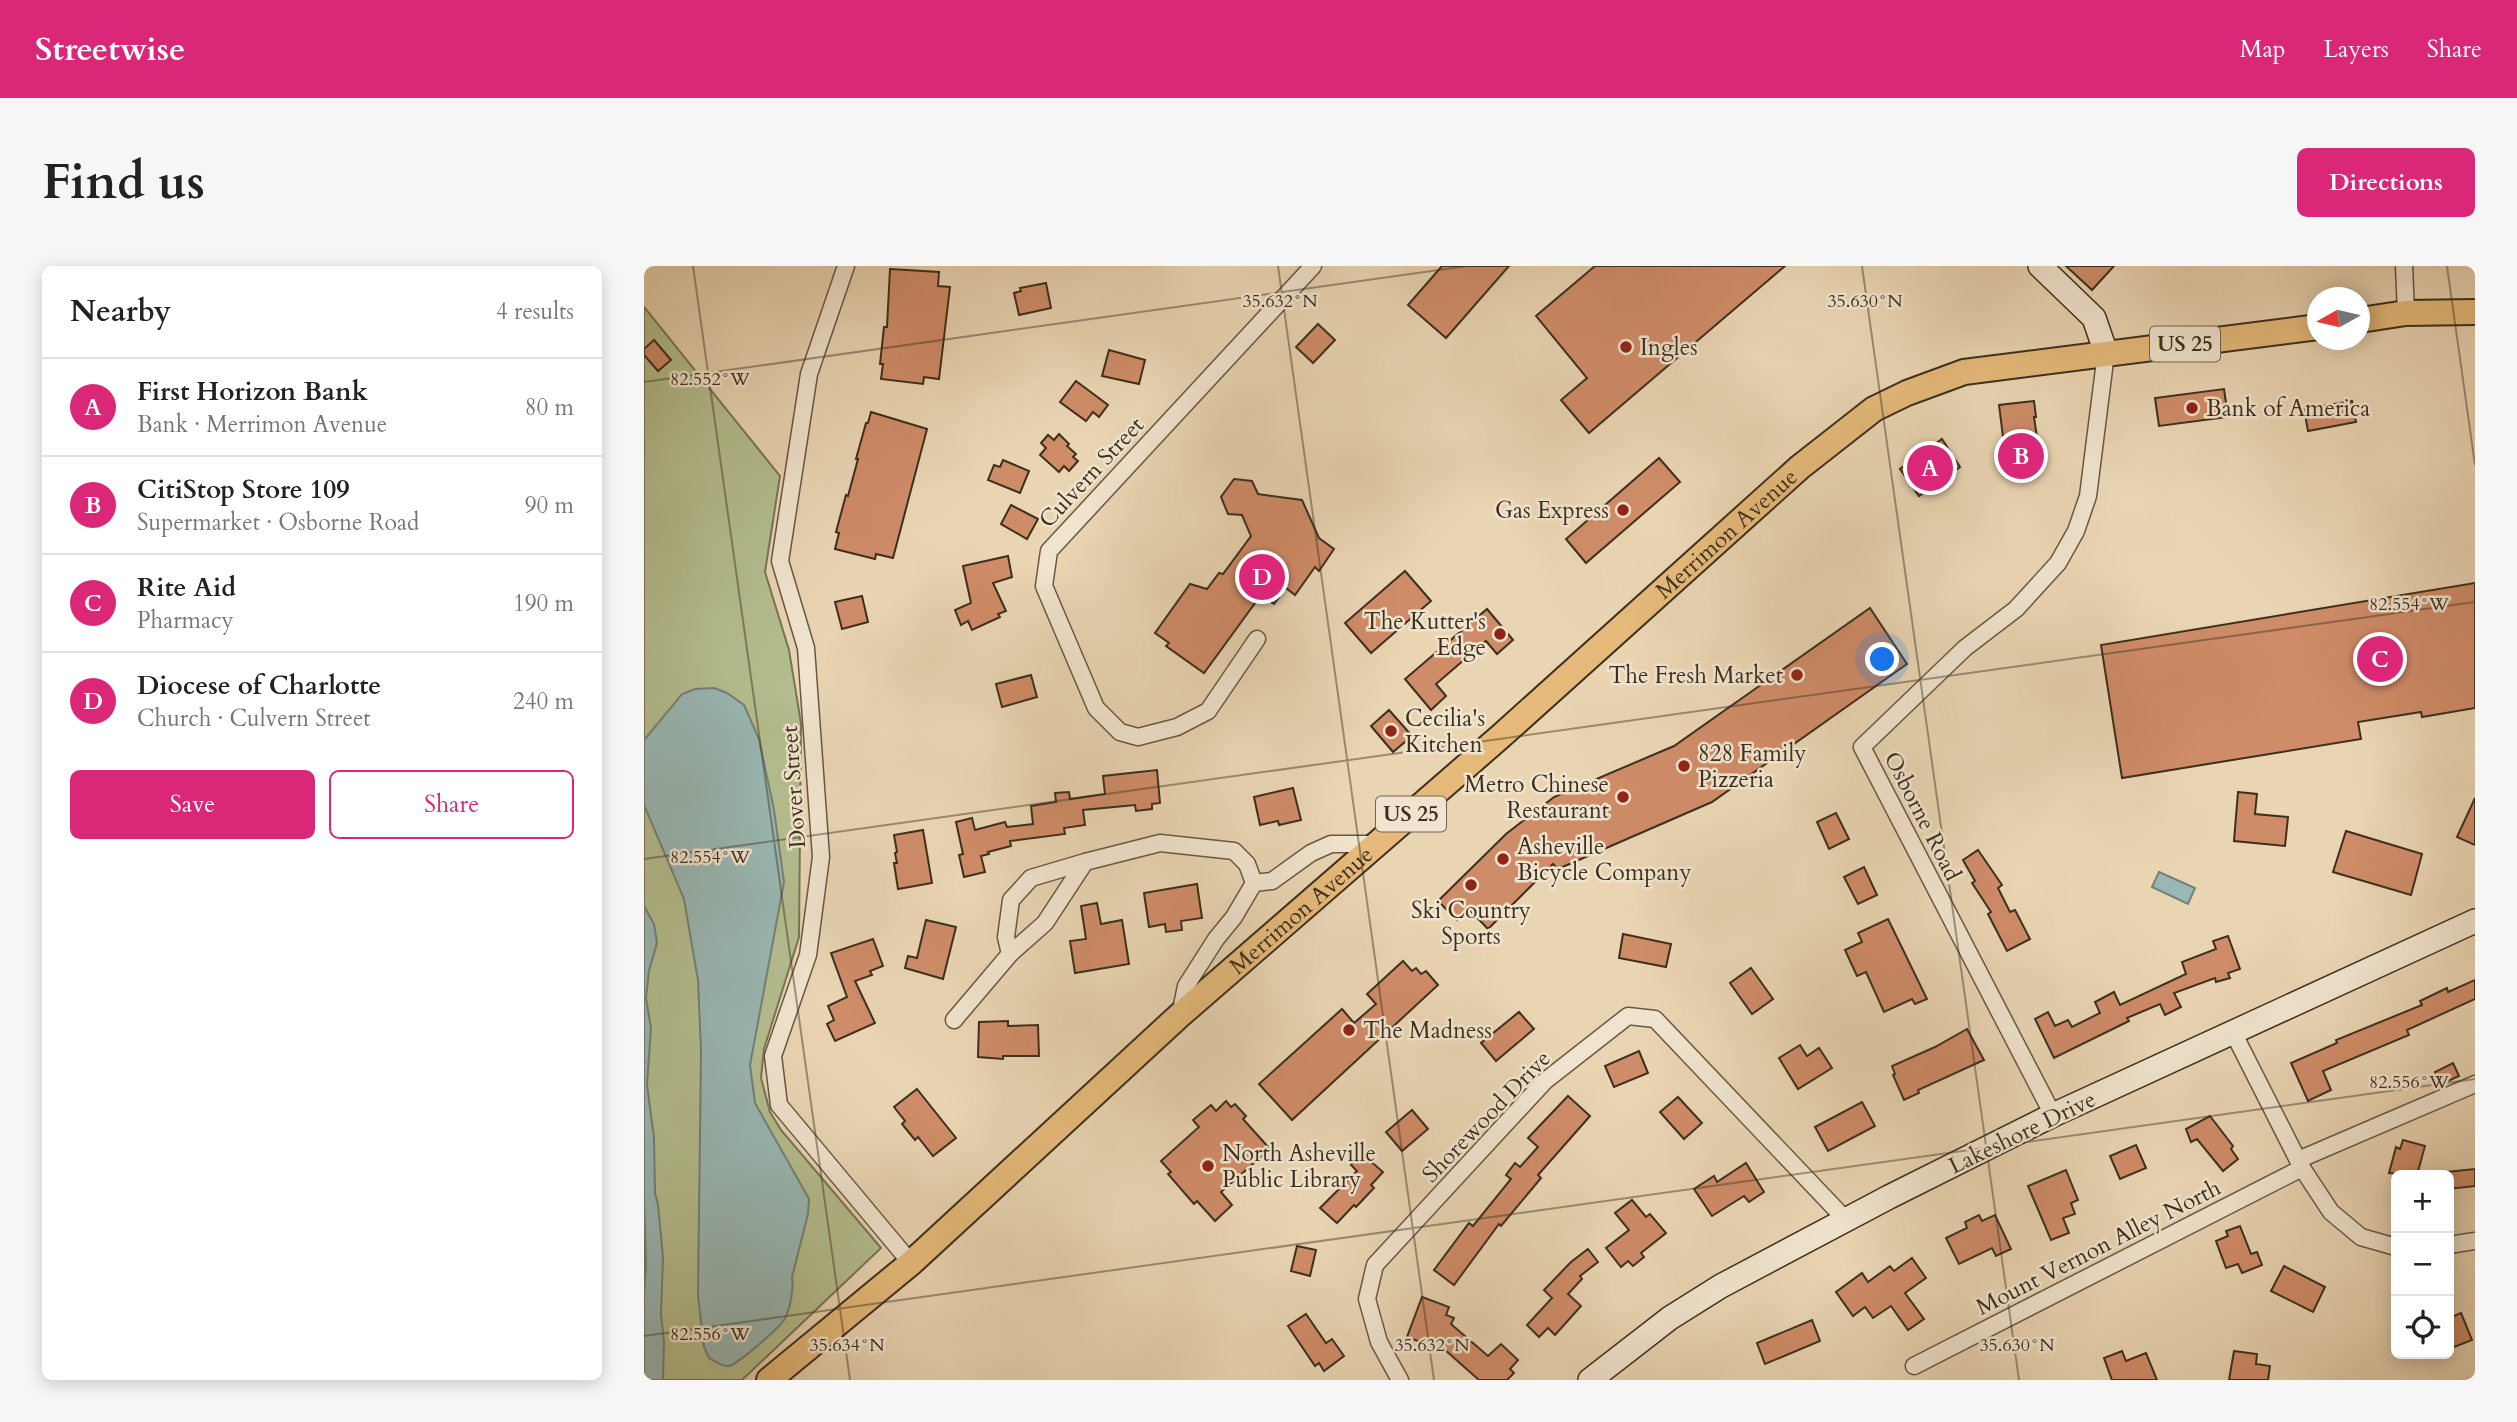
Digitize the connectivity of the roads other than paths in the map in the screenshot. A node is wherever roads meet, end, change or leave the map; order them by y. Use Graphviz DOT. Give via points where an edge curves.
graph roads {
  1 [pos="846,266"];
  2 [pos="1312,266"];
  3 [pos="2040,266"];
  4 [pos="2404,266"];
  5 [pos="2475,312"];
  6 [pos="2406,313"];
  7 [pos="2370,318"];
  8 [pos="2307,329"];
  9 [pos="2106,353"];
  10 [pos="1257,639"];
  11 [pos="1376,845"];
  12 [pos="1085,862"];
  13 [pos="1254,883"];
  14 [pos="2475,921"];
  15 [pos="1010,954"];
  16 [pos="1180,1015"];
  17 [pos="954,1020"];
  18 [pos="2234,1034"];
  19 [pos="2475,1084"];
  20 [pos="2053,1115"];
  21 [pos="2300,1164"];
  22 [pos="1846,1220"];
  23 [pos="2475,1241"];
  24 [pos="2454,1244"];
  25 [pos="2391,1246"];
  26 [pos="911,1262"];
  27 [pos="1914,1366"];
  28 [pos="769,1380"];
  29 [pos="1400,1380"];
  30 [pos="1590,1380"];
  1 -- 26 [label="street, Dover Street" via="809,374 780,561 806,648 821,857 808,955 773,1056 779,1105"];
  2 -- 10 [label="street, Culvern Street" via="1049,551 1044,586 1096,708 1120,732 1138,737 1177,727 1208,711"];
  3 -- 9 [label="street" via="2094,318"];
  4 -- 6 [label="street"];
  5 -- 6 [label="main road"];
  6 -- 7 [label="main road"];
  8 -- 9 [label="main road, Merrimon Avenue / US 25"];
  9 -- 11 [label="main road, Merrimon Avenue / US 25" via="1964,372 1874,409 1800,467"];
  9 -- 20 [label="street, Osborne Road" via="2088,496 2058,563 2017,609 1965,648 1862,747"];
  11 -- 13 [label="street" via="1331,844 1272,881"];
  11 -- 16 [label="main road, Merrimon Avenue / US 25"];
  12 -- 13 [label="street" via="1160,843 1234,851 1247,864"];
  12 -- 15 [label="street" via="1045,923"];
  12 -- 15 [label="street" via="1031,878 1011,900 1006,937"];
  13 -- 16 [label="street" via="1186,986"];
  14 -- 18 [label="street, Lakeshore Drive"];
  15 -- 17 [label="street"];
  16 -- 26 [label="main road, Merrimon Avenue / US 25"];
  18 -- 20 [label="street, Lakeshore Drive"];
  18 -- 21 [label="street"];
  19 -- 21 [label="street, Mount Vernon Alley North"];
  20 -- 22 [label="street, Lakeshore Drive"];
  21 -- 25 [label="street" via="2331,1212 2361,1237"];
  21 -- 27 [label="street, Mount Vernon Alley North"];
  22 -- 29 [label="street, Shorewood Drive" via="1655,1019 1628,1016 1545,1081 1375,1265 1367,1299 1379,1342"];
  22 -- 30 [label="street, Lakeshore Drive" via="1721,1286 1670,1318"];
  23 -- 24 [label="street"];
  26 -- 28 [label="main road, Merrimon Avenue / US 25"];
}
